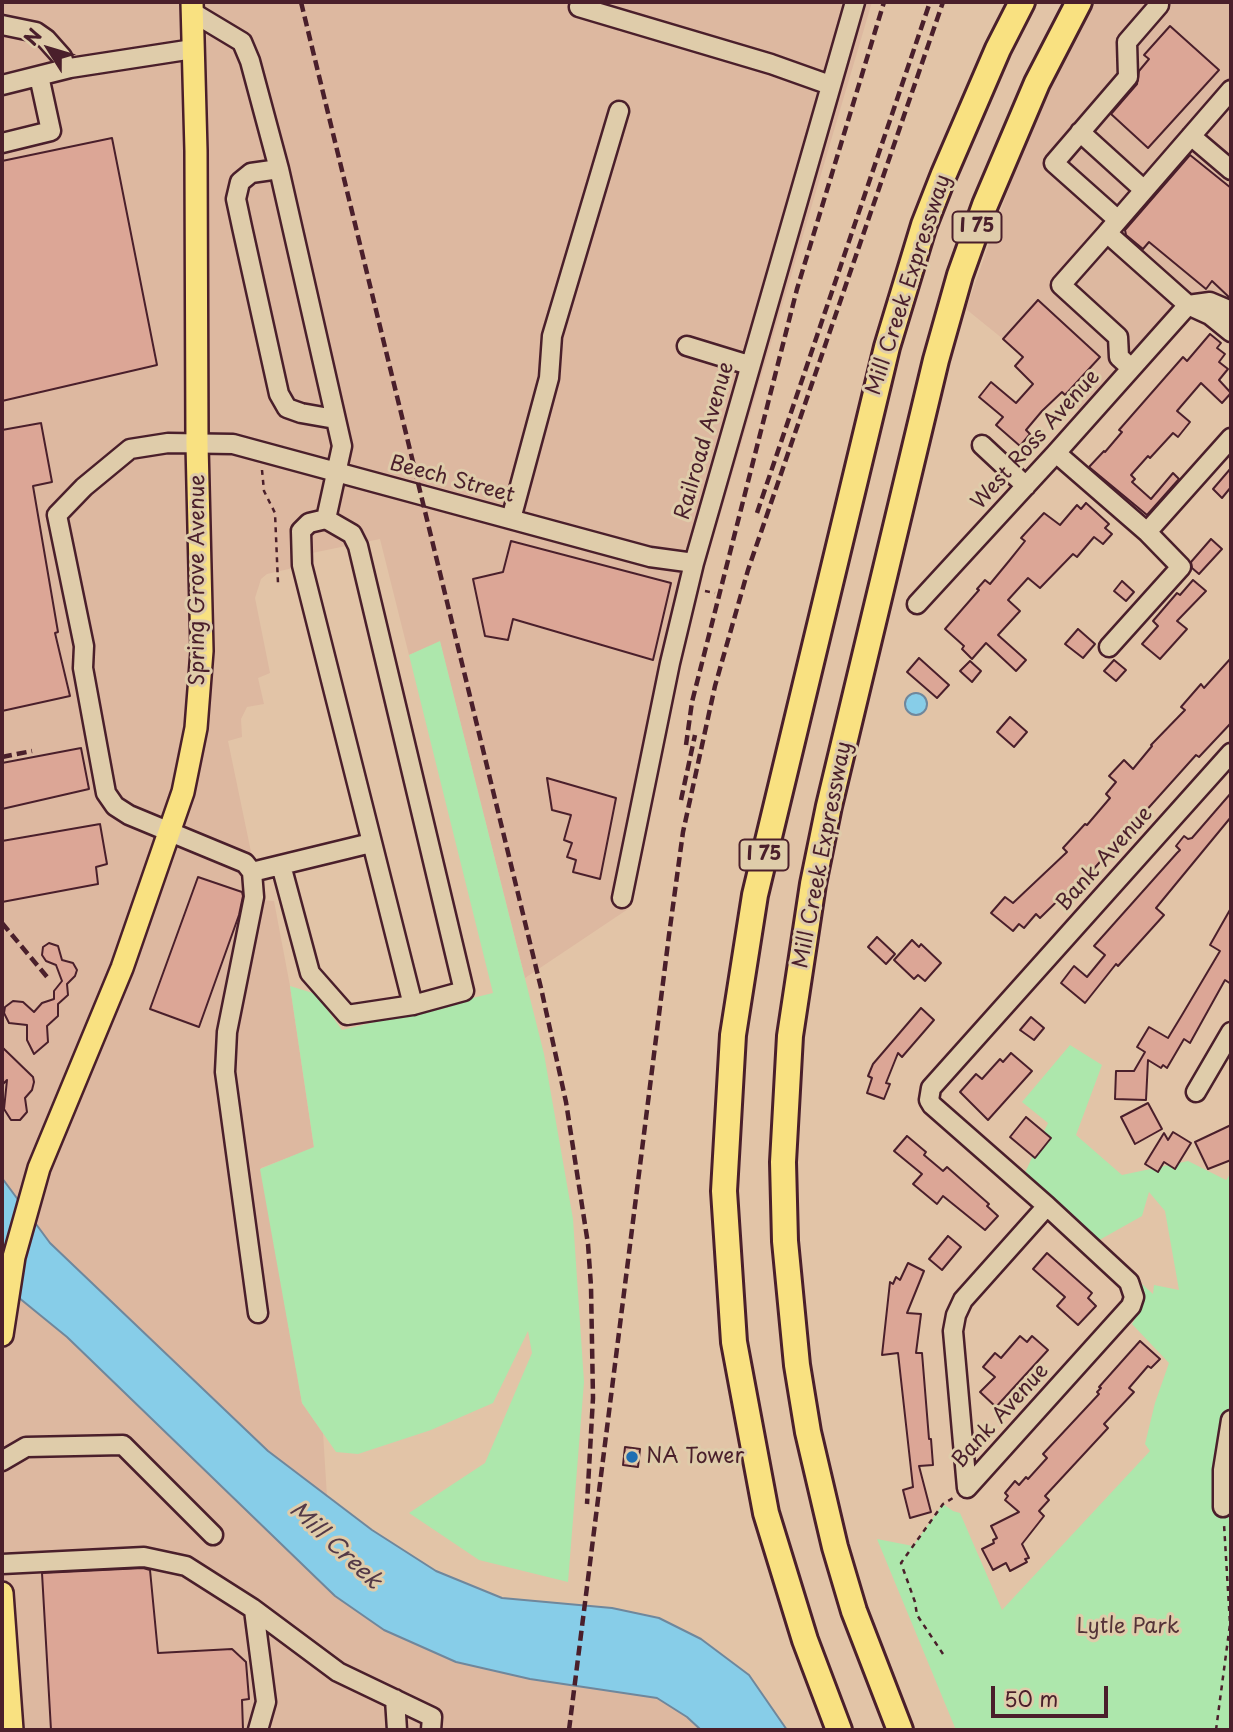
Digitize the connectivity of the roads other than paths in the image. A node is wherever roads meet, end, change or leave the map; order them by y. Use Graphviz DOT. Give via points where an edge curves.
graph roads {
  1 [pos="855,2"];
  2 [pos="1022,2"];
  3 [pos="1079,2"];
  4 [pos="1159,5"];
  5 [pos="192,7"];
  6 [pos="579,7"];
  7 [pos="2,25"];
  8 [pos="193,49"];
  9 [pos="66,69"];
  10 [pos="39,76"];
  11 [pos="2,85"];
  12 [pos="830,85"];
  13 [pos="1231,90"];
  14 [pos="619,111"];
  15 [pos="1080,132"];
  16 [pos="1191,136"];
  17 [pos="2,142"];
  18 [pos="279,169"];
  19 [pos="1231,170"];
  20 [pos="1144,190"];
  21 [pos="1113,226"];
  22 [pos="1188,305"];
  23 [pos="1231,311"];
  24 [pos="1231,332"];
  25 [pos="687,346"];
  26 [pos="750,365"];
  27 [pos="1131,368"];
  28 [pos="335,419"];
  29 [pos="1231,438"];
  30 [pos="197,444"];
  31 [pos="982,445"];
  32 [pos="1056,453"];
  33 [pos="335,472"];
  34 [pos="1026,486"];
  35 [pos="326,519"];
  36 [pos="511,519"];
  37 [pos="1147,532"];
  38 [pos="695,563"];
  39 [pos="917,604"];
  40 [pos="1109,647"];
  41 [pos="1231,752"];
  42 [pos="169,831"];
  43 [pos="371,843"];
  44 [pos="281,865"];
  45 [pos="252,872"];
  46 [pos="622,898"];
  47 [pos="413,1005"];
  48 [pos="1231,1032"];
  49 [pos="1196,1092"];
  50 [pos="1047,1206"];
  51 [pos="258,1313"];
  52 [pos="2,1329"];
  53 [pos="1231,1420"];
  54 [pos="2,1461"];
  55 [pos="1223,1507"];
  56 [pos="213,1535"];
  57 [pos="2,1564"];
  58 [pos="2,1593"];
  59 [pos="254,1610"];
  60 [pos="5,1687"];
  61 [pos="395,1699"];
  62 [pos="12,1730"];
  63 [pos="258,1730"];
  64 [pos="397,1730"];
  65 [pos="431,1730"];
  66 [pos="839,1730"];
  67 [pos="900,1730"];
  1 -- 12 [label="street, Railroad Avenue"];
  2 -- 66 [label="highway, Mill Creek Expressway / I 75" via="924,225 887,347 758,881 733,1035 724,1191 734,1342 766,1513 805,1640"];
  3 -- 67 [label="highway, Mill Creek Expressway / I 75" via="1037,83 985,205 936,360 827,819 790,1036 783,1162 797,1365 835,1547 854,1611"];
  4 -- 15 [label="street" via="1127,42 1128,77"];
  5 -- 8 [label="main road, Spring Grove Avenue"];
  5 -- 18 [label="street" via="242,43"];
  6 -- 12 [label="street"];
  7 -- 9 [label="street" via="46,39"];
  8 -- 9 [label="street"];
  8 -- 30 [label="main road, Spring Grove Avenue"];
  9 -- 10 [label="street"];
  10 -- 11 [label="street"];
  10 -- 17 [label="street" via="51,131"];
  12 -- 26 [label="street, Railroad Avenue"];
  13 -- 16 [label="street"];
  14 -- 36 [label="street" via="552,336 549,378"];
  15 -- 20 [label="street"];
  15 -- 21 [label="street" via="1054,163"];
  16 -- 19 [label="street"];
  16 -- 20 [label="street"];
  18 -- 28 [label="street"];
  18 -- 28 [label="street" via="250,173 240,183 236,200 244,240 279,394 287,408"];
  20 -- 21 [label="street"];
  21 -- 22 [label="street"];
  21 -- 27 [label="street" via="1061,285 1118,337 1119,357"];
  22 -- 23 [label="street" via="1210,302"];
  22 -- 24 [label="street"];
  22 -- 27 [label="street, West Ross Avenue"];
  25 -- 26 [label="street"];
  26 -- 38 [label="street, Railroad Avenue"];
  27 -- 32 [label="street, West Ross Avenue"];
  28 -- 33 [label="street" via="342,446"];
  29 -- 37 [label="street"];
  30 -- 33 [label="street, Beech Street" via="233,444"];
  30 -- 42 [label="main road, Spring Grove Avenue" via="202,652 196,728 183,792"];
  30 -- 42 [label="street, Beech Street" via="130,449 57,515 84,646 83,668 106,793 129,815"];
  31 -- 34 [label="street"];
  32 -- 34 [label="street, West Ross Avenue"];
  32 -- 37 [label="street"];
  33 -- 35 [label="street"];
  33 -- 36 [label="street, Beech Street"];
  34 -- 39 [label="street, West Ross Avenue"];
  35 -- 43 [label="street" via="309,523 301,531 302,565"];
  35 -- 47 [label="street" via="352,534 358,546 464,991"];
  36 -- 38 [label="street, Beech Street" via="650,557"];
  37 -- 40 [label="street" via="1181,567"];
  38 -- 46 [label="street, Railroad Avenue"];
  41 -- 50 [label="street, Bank Avenue" via="931,1088 932,1105"];
  42 -- 45 [label="street" via="245,863"];
  42 -- 52 [label="main road, Spring Grove Avenue" via="122,968 39,1168 14,1257"];
  43 -- 44 [label="street"];
  43 -- 47 [label="street"];
  44 -- 45 [label="street"];
  44 -- 47 [label="street" via="310,973 347,1015"];
  45 -- 51 [label="street" via="254,897 227,1032 225,1072"];
  48 -- 49 [label="street"];
  50 -- 50 [label="street, Bank Avenue" via="1129,1282 1135,1297 1132,1306 967,1488 953,1331 956,1315 963,1300"];
  53 -- 55 [label="street"];
  54 -- 56 [label="street" via="26,1447 123,1445"];
  57 -- 59 [label="street" via="144,1557 186,1566"];
  58 -- 60 [label="main road"];
  59 -- 61 [label="street" via="338,1672"];
  59 -- 63 [label="street" via="267,1702"];
  60 -- 62 [label="main road"];
  61 -- 64 [label="street"];
  61 -- 65 [label="street" via="432,1717"];
}
